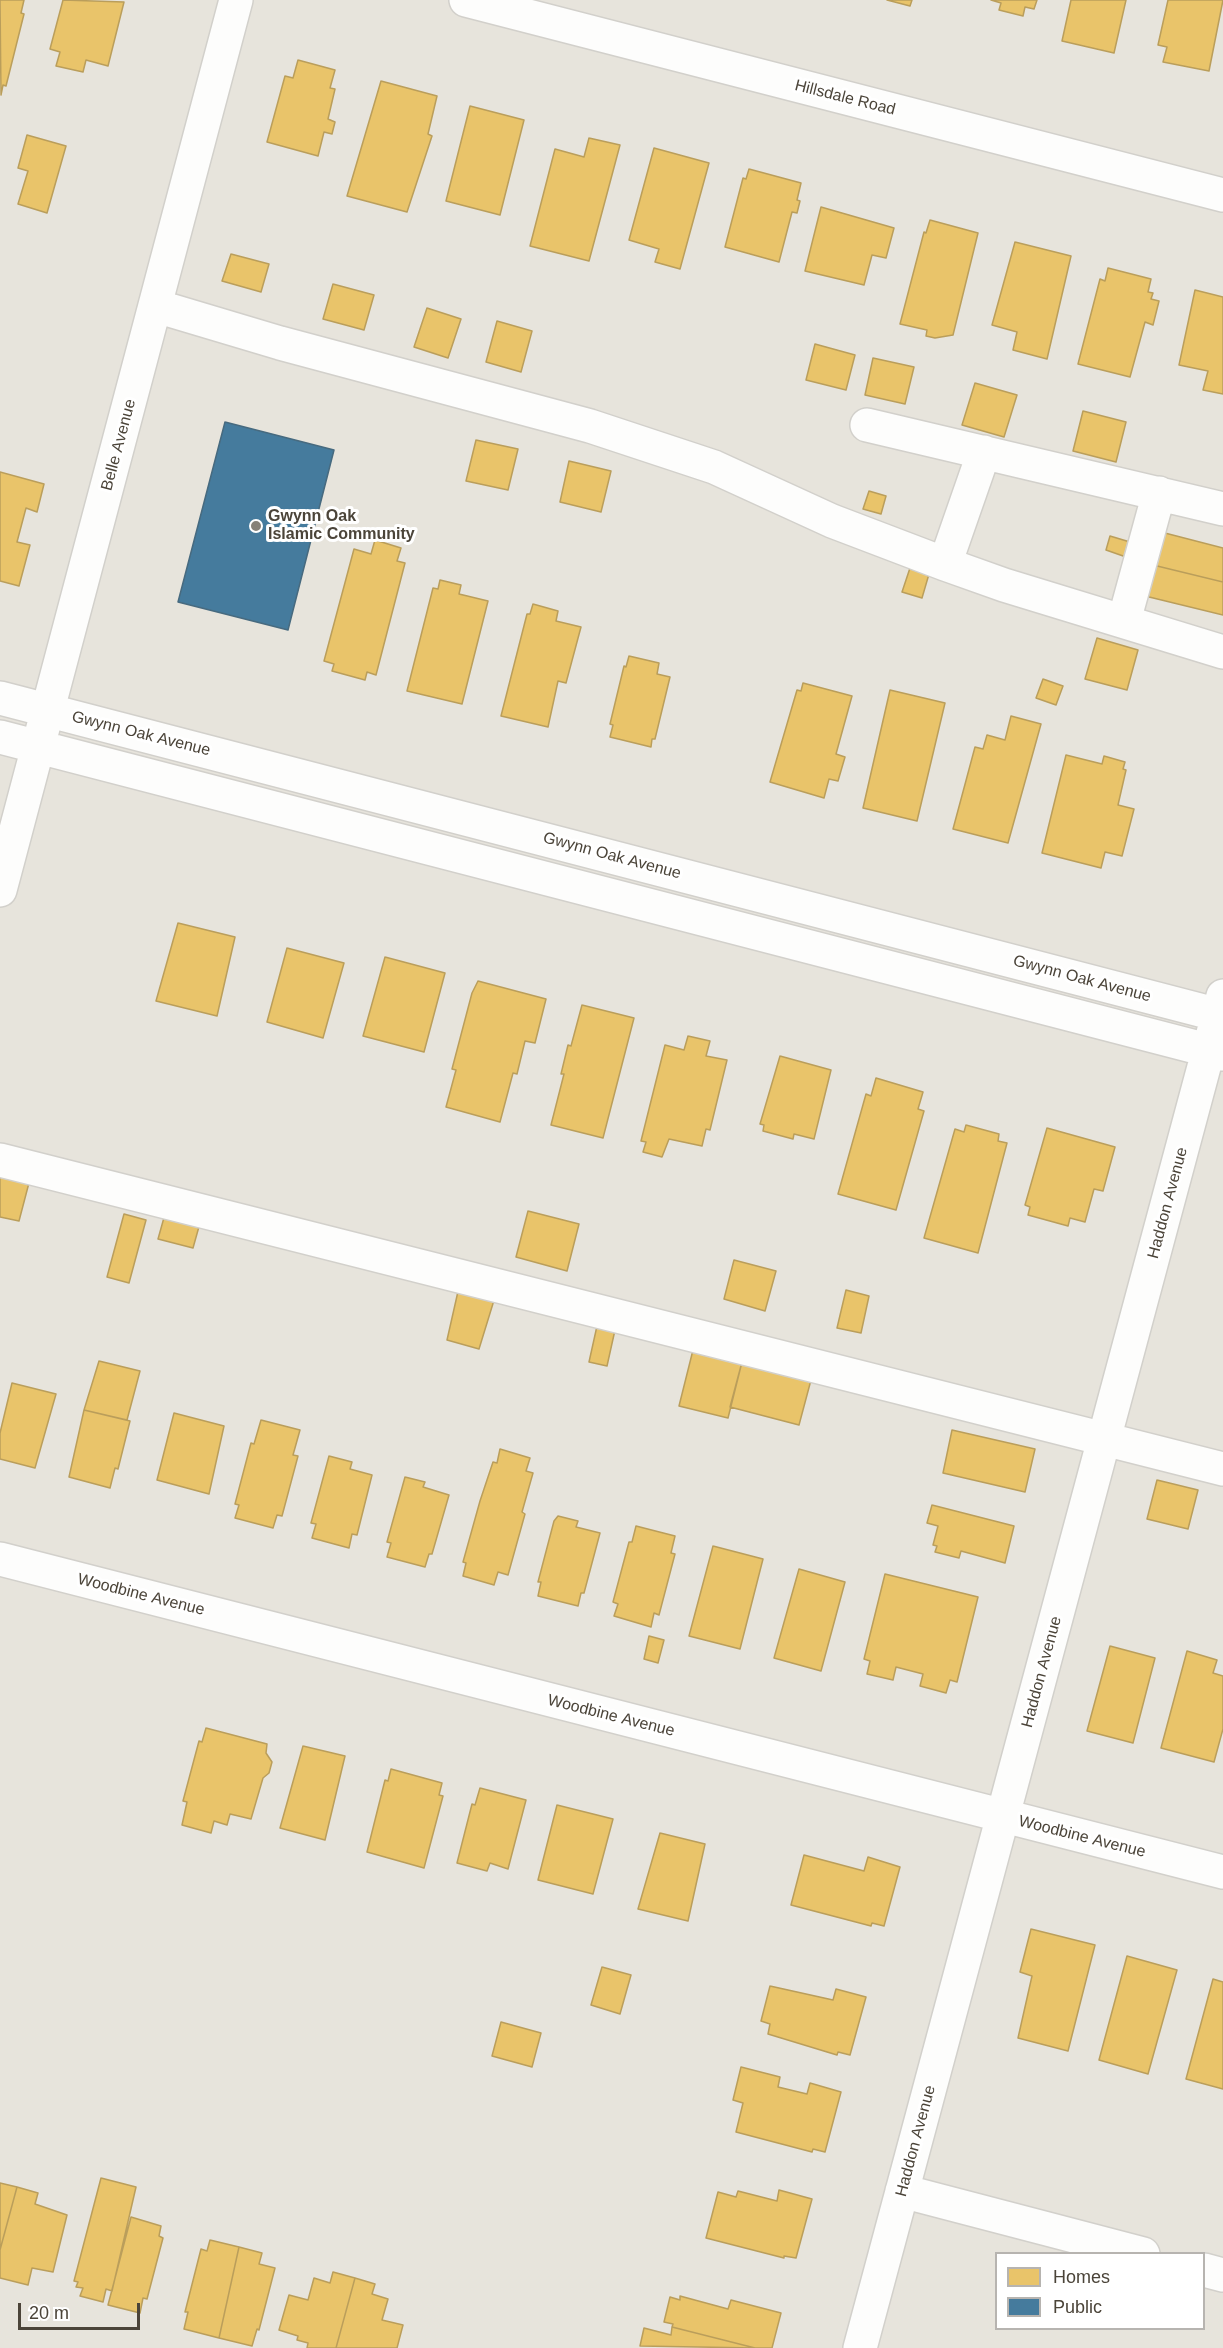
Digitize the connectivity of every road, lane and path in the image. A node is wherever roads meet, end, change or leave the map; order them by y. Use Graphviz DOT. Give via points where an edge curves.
graph roads {
  1 [pos="236,0"];
  2 [pos="466,0"];
  3 [pos="1223,195"];
  4 [pos="156,306"];
  5 [pos="867,425"];
  6 [pos="984,452"];
  7 [pos="1159,493"];
  8 [pos="1223,509"];
  9 [pos="945,564"];
  10 [pos="1124,621"];
  11 [pos="1223,652"];
  12 [pos="0,698"];
  13 [pos="48,710"];
  14 [pos="0,737"];
  15 [pos="38,747"];
  16 [pos="0,890"];
  17 [pos="1221,1009"];
  18 [pos="1216,1053"];
  19 [pos="0,1160"];
  20 [pos="1105,1439"];
  21 [pos="1223,1469"];
  22 [pos="0,1559"];
  23 [pos="1003,1817"];
  24 [pos="1223,1872"];
  25 [pos="902,2191"];
  26 [pos="1139,2252"];
  27 [pos="1205,2270"];
  28 [pos="1223,2275"];
  29 [pos="860,2348"];
  1 -- 4 [label="street, Belle Avenue"];
  2 -- 3 [label="street, Hillsdale Road"];
  4 -- 9 [label="street" via="590,426 714,467 832,521"];
  4 -- 13 [label="street, Belle Avenue"];
  5 -- 6 [label="street"];
  6 -- 7 [label="street"];
  6 -- 9 [label="street"];
  7 -- 8 [label="street"];
  7 -- 10 [label="street"];
  9 -- 10 [label="street"];
  10 -- 11 [label="street"];
  12 -- 13 [label="street, Gwynn Oak Avenue"];
  13 -- 15 [label="street, Belle Avenue"];
  13 -- 17 [label="street, Gwynn Oak Avenue"];
  14 -- 15 [label="street"];
  15 -- 16 [label="street, Belle Avenue"];
  15 -- 18 [label="street"];
  17 -- 18 [label="street, Haddon Avenue"];
  18 -- 20 [label="street, Haddon Avenue"];
  19 -- 20 [label="street"];
  20 -- 21 [label="street"];
  20 -- 23 [label="street, Haddon Avenue"];
  22 -- 23 [label="street, Woodbine Avenue"];
  23 -- 24 [label="street, Woodbine Avenue"];
  23 -- 25 [label="street, Haddon Avenue"];
  25 -- 26 [label="street"];
  25 -- 29 [label="street, Haddon Avenue"];
  27 -- 28 [label="street"];
}
